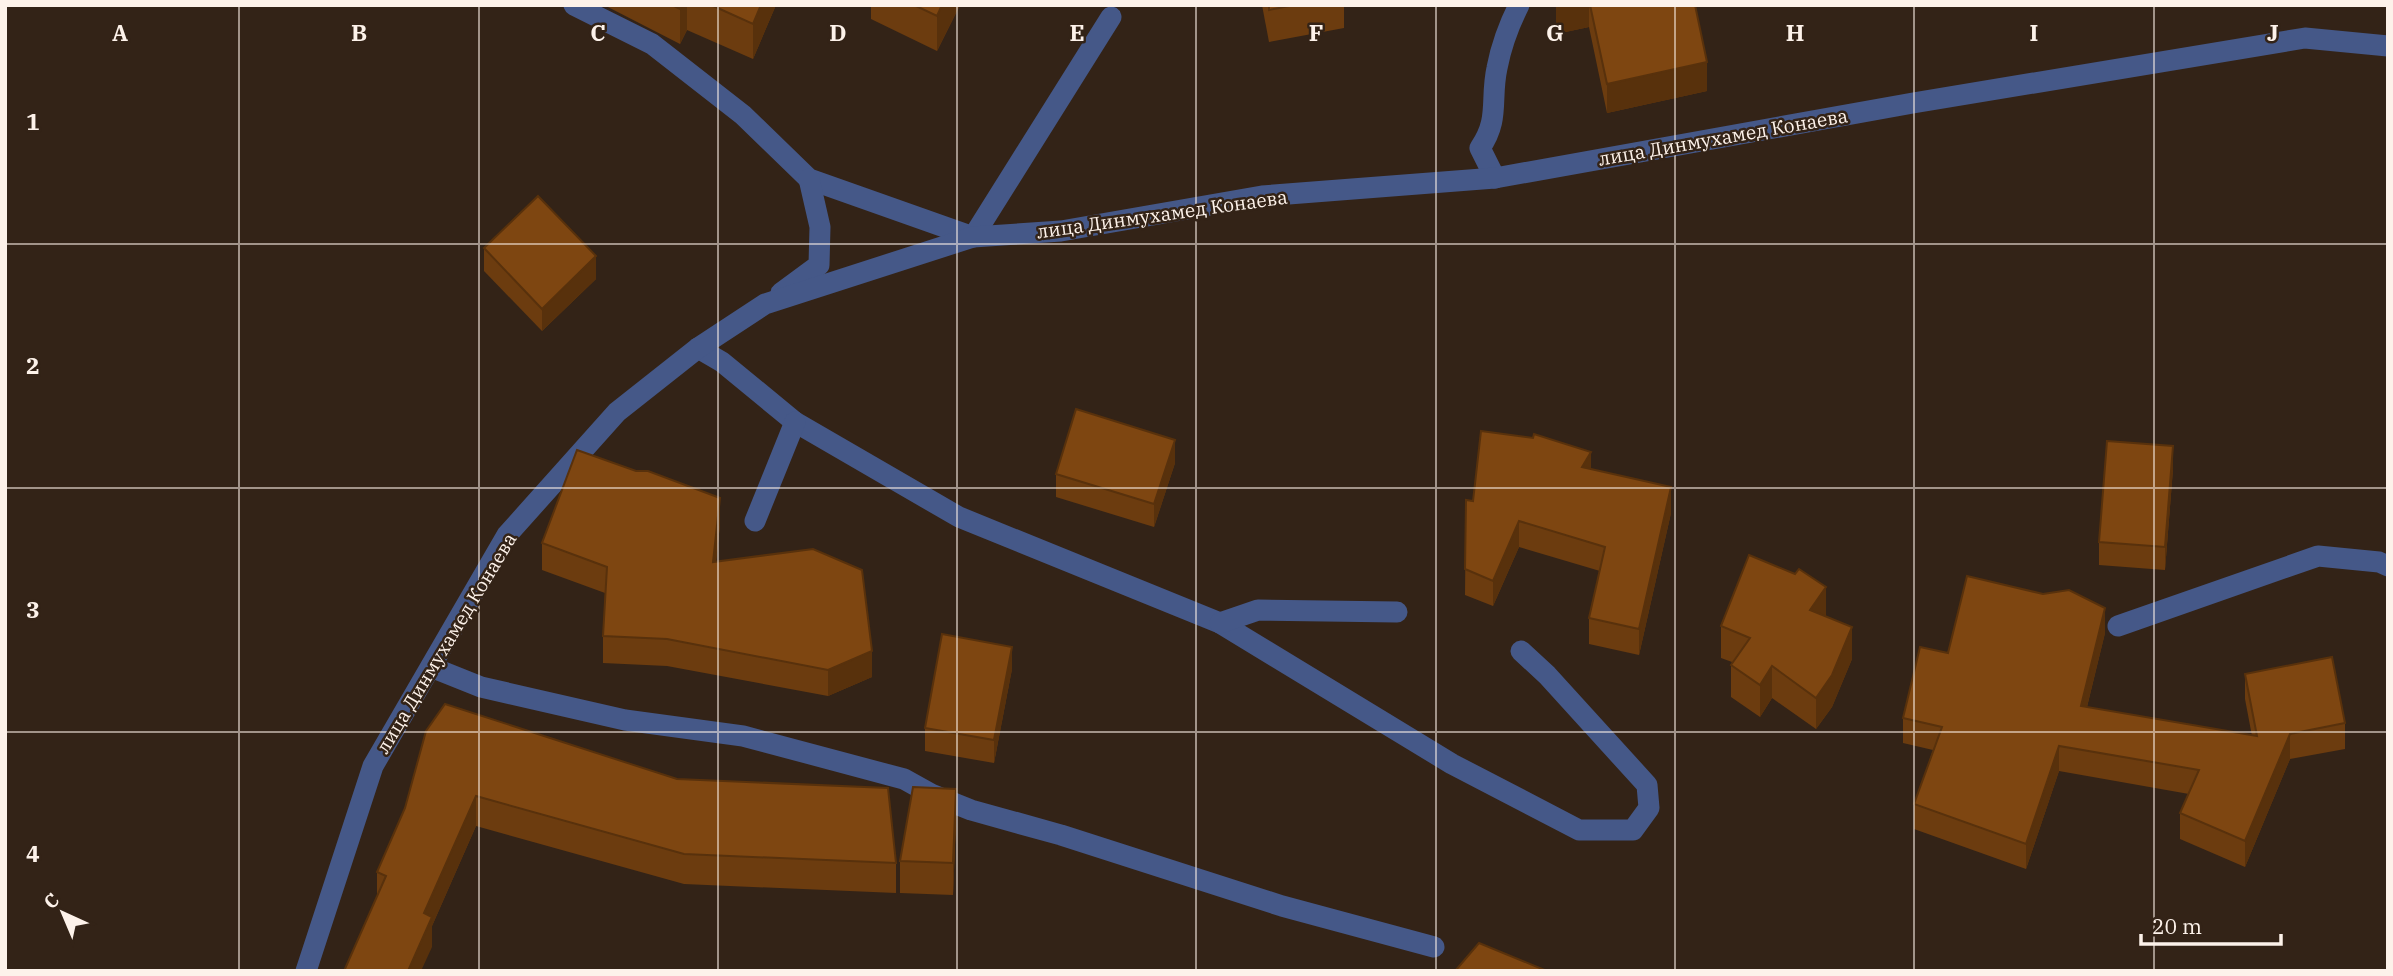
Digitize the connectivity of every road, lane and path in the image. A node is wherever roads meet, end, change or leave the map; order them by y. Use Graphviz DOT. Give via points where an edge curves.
graph roads {
  1 [pos="574,5"];
  2 [pos="1519,5"];
  3 [pos="1111,17"];
  4 [pos="2388,47"];
  5 [pos="1495,178"];
  6 [pos="808,180"];
  7 [pos="973,237"];
  8 [pos="765,304"];
  9 [pos="698,348"];
  10 [pos="794,422"];
  11 [pos="755,521"];
  12 [pos="2388,566"];
  13 [pos="1397,612"];
  14 [pos="1220,623"];
  15 [pos="2118,626"];
  16 [pos="1521,651"];
  17 [pos="431,667"];
  18 [pos="1434,947"];
  19 [pos="306,971"];
  1 -- 6 [label="street" via="652,44 743,115"];
  2 -- 5 [label="street" via="1496,69 1492,132 1480,148"];
  3 -- 7 [label="street"];
  4 -- 5 [label="street, лица Динмухамед Конаева" via="2305,38"];
  5 -- 7 [label="street, лица Динмухамед Конаева" via="1262,196 1061,231"];
  6 -- 7 [label="street"];
  6 -- 8 [label="street" via="820,227 819,265"];
  7 -- 8 [label="street, лица Динмухамед Конаева"];
  8 -- 9 [label="street, лица Динмухамед Конаева"];
  9 -- 10 [label="street" via="722,362"];
  9 -- 17 [label="street, лица Динмухамед Конаева" via="617,412 507,535"];
  10 -- 11 [label="street"];
  10 -- 14 [label="street" via="959,517"];
  12 -- 15 [label="street" via="2318,556"];
  13 -- 14 [label="street" via="1258,610"];
  14 -- 16 [label="street" via="1452,764 1579,830 1633,830 1649,808 1647,785"];
  17 -- 18 [label="street" via="481,687 625,720 743,736 904,779 971,810 1282,906"];
  17 -- 19 [label="street, лица Динмухамед Конаева" via="373,766"];
}
